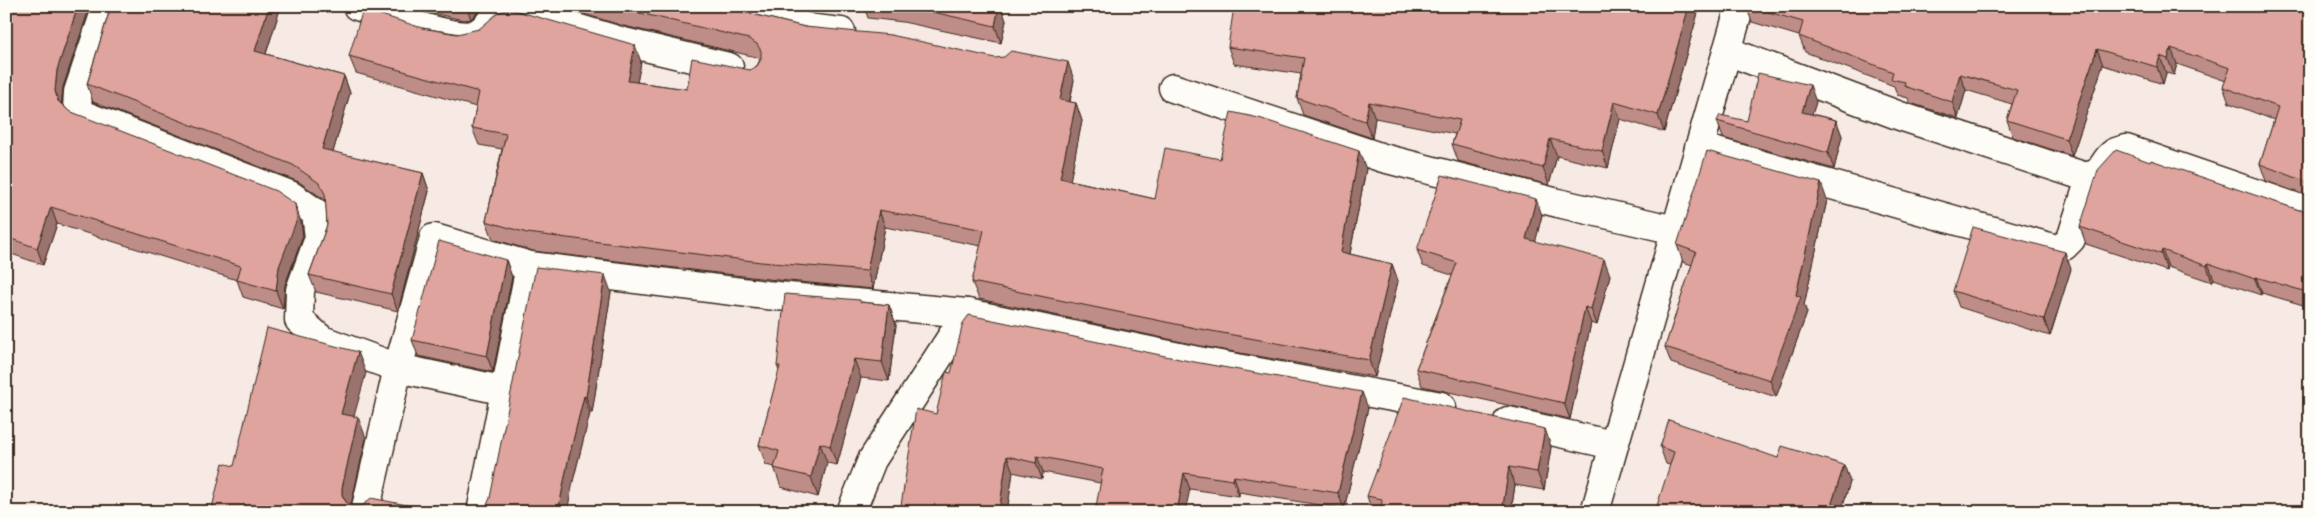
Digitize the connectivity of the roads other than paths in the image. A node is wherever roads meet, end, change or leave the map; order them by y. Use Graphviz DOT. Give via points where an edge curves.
graph roads {
  1 [pos="107,6"];
  2 [pos="357,6"];
  3 [pos="718,6"];
  4 [pos="1740,6"];
  5 [pos="862,34"];
  6 [pos="1727,51"];
  7 [pos="752,72"];
  8 [pos="1173,88"];
  9 [pos="1699,147"];
  10 [pos="2091,176"];
  11 [pos="2310,212"];
  12 [pos="1675,230"];
  13 [pos="530,266"];
  14 [pos="967,313"];
  15 [pos="398,368"];
  16 [pos="506,391"];
  17 [pos="1614,445"];
  18 [pos="365,512"];
  19 [pos="481,512"];
  20 [pos="851,512"];
  21 [pos="1595,512"];
  1 -- 15 [label="street" via="78,92 77,109 81,114 290,195 316,212 319,238 300,290 299,320 322,340"];
  2 -- 7 [label="street" via="459,35 479,33 493,17 508,10 518,11 620,41"];
  3 -- 5 [label="street" via="815,29"];
  4 -- 6 [label="street"];
  6 -- 9 [label="street"];
  6 -- 10 [label="street" via="1900,116"];
  8 -- 12 [label="street" via="1383,158"];
  9 -- 10 [label="street" via="2056,249 2071,239"];
  9 -- 12 [label="street"];
  10 -- 11 [label="street" via="2100,171 2114,152 2126,149"];
  12 -- 17 [label="street"];
  13 -- 14 [label="street" via="766,295"];
  13 -- 15 [label="street" via="434,238"];
  13 -- 16 [label="street"];
  14 -- 17 [label="street" via="1472,413"];
  14 -- 20 [label="street" via="872,460"];
  15 -- 16 [label="street"];
  15 -- 18 [label="street"];
  16 -- 19 [label="street"];
  17 -- 21 [label="street"];
}
